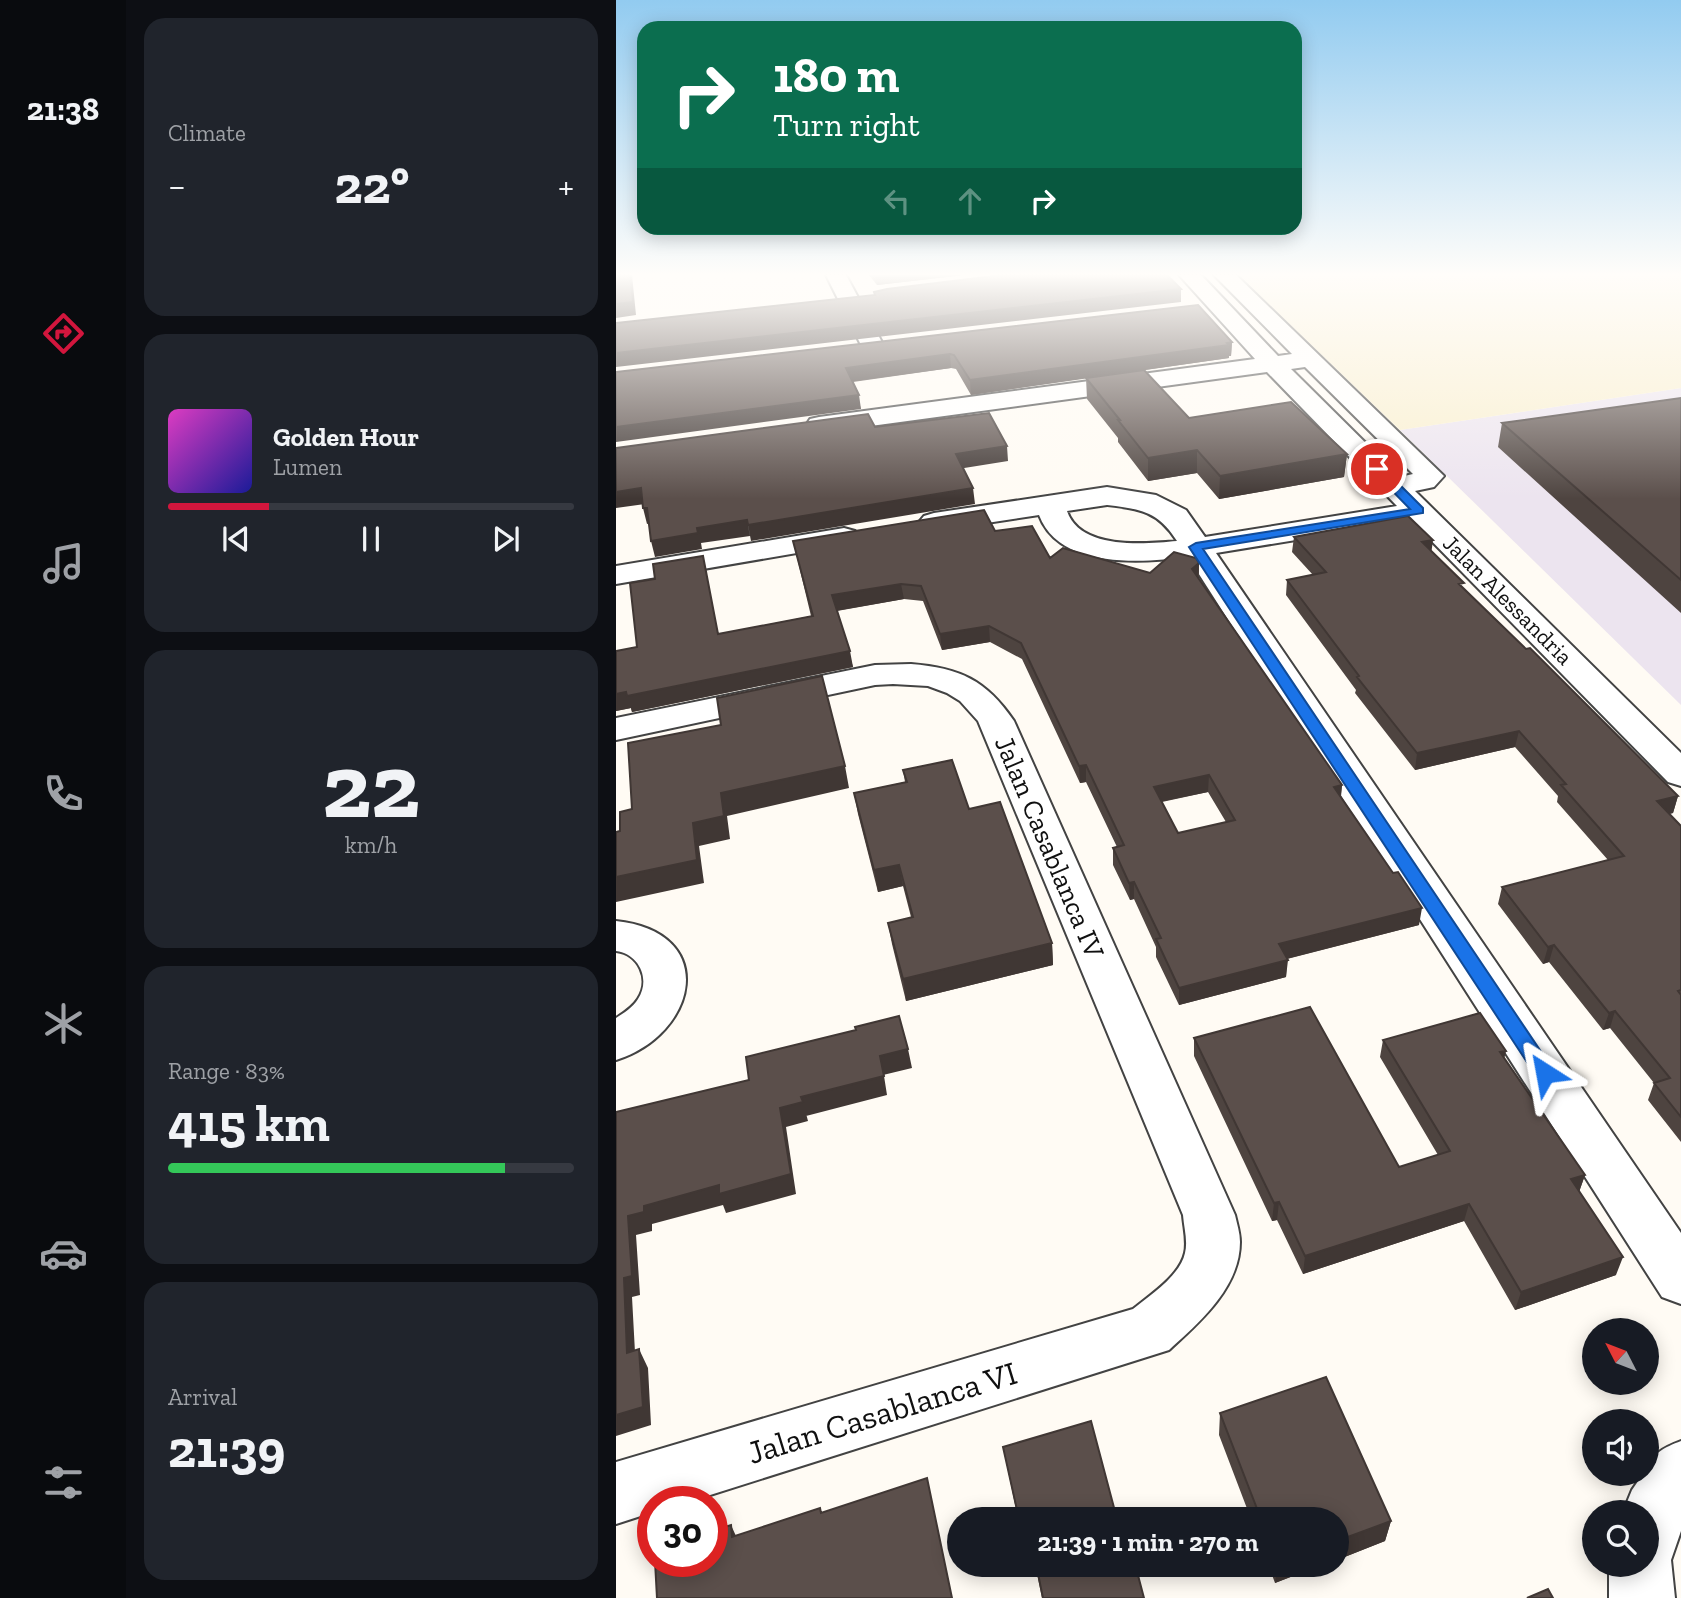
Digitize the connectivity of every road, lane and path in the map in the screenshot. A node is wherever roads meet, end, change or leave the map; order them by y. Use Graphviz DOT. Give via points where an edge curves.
graph roads {
  1 [pos="859,350"];
  2 [pos="1255,350"];
  3 [pos="1301,350"];
  4 [pos="846,351"];
  5 [pos="1311,359"];
  6 [pos="1272,364"];
  7 [pos="794,429"];
  8 [pos="1394,486"];
  9 [pos="1050,503"];
  10 [pos="1419,511"];
  11 [pos="1196,547"];
  12 [pos="616,575"];
  13 [pos="616,729"];
  14 [pos="1681,774"];
  15 [pos="616,936"];
  16 [pos="616,1042"];
  17 [pos="1681,1279"];
  18 [pos="1149,1331"];
  19 [pos="1681,1471"];
  20 [pos="616,1493"];
  21 [pos="1659,1504"];
  22 [pos="1641,1577"];
  23 [pos="1642,1598"];
  1 -- 4 [label="street"];
  2 -- 6 [label="street, Jalan Alessandria"];
  3 -- 5 [label="street"];
  5 -- 6 [label="street"];
  5 -- 8 [label="street" via="1430,476"];
  6 -- 7 [label="street"];
  6 -- 8 [label="street, Jalan Alessandria"];
  8 -- 10 [label="street, Jalan Alessandria"];
  9 -- 11 [label="street" via="1107,496 1146,501 1176,516"];
  9 -- 11 [label="street" via="1056,524 1084,542 1124,551"];
  9 -- 12 [label="street"];
  10 -- 11 [label="street"];
  10 -- 14 [label="street, Jalan Alessandria"];
  11 -- 17 [label="street"];
  13 -- 18 [label="street, Jalan Casablanca IV" via="908,672 955,682 987,706 1209,1215 1214,1245 1203,1276"];
  15 -- 16 [label="street" via="639,939 652,947 663,962 666,988 657,1008"];
  18 -- 20 [label="street, Jalan Casablanca VI"];
  19 -- 21 [label="street"];
  22 -- 23 [label="street"];
}
